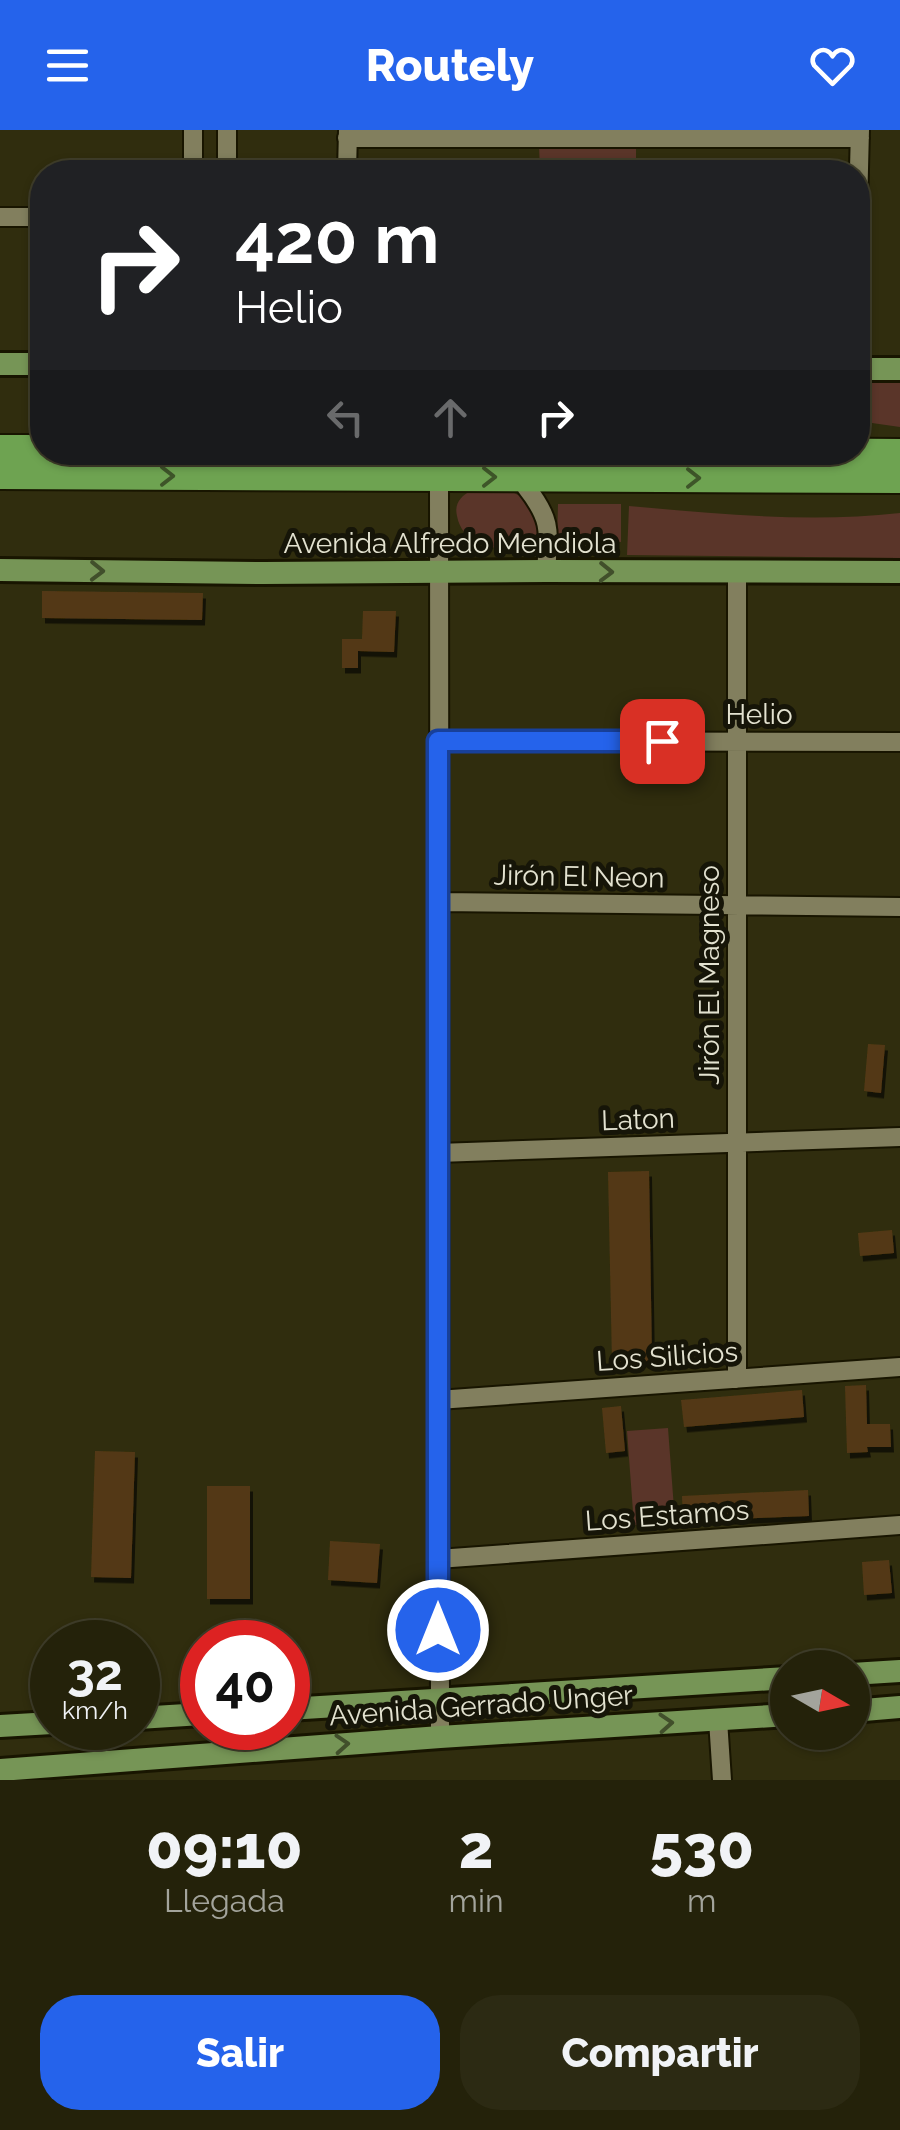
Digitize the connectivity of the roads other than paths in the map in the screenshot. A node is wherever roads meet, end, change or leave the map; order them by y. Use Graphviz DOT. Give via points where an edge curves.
graph roads {
  1 [pos="193,130"];
  2 [pos="227,130"];
  3 [pos="347,134"];
  4 [pos="642,134"];
  5 [pos="860,134"];
  6 [pos="193,160"];
  7 [pos="227,160"];
  8 [pos="347,160"];
  9 [pos="859,160"];
  10 [pos="0,216"];
  11 [pos="30,217"];
  12 [pos="0,364"];
  13 [pos="30,364"];
  14 [pos="870,368"];
  15 [pos="900,369"];
  16 [pos="0,449"];
  17 [pos="30,449"];
  18 [pos="870,453"];
  19 [pos="900,453"];
  20 [pos="0,475"];
  21 [pos="438,476"];
  22 [pos="900,479"];
  23 [pos="526,487"];
  24 [pos="0,570"];
  25 [pos="546,571"];
  26 [pos="737,572"];
  27 [pos="900,572"];
  28 [pos="438,573"];
  29 [pos="438,741"];
  30 [pos="737,741"];
  31 [pos="900,742"];
  32 [pos="438,902"];
  33 [pos="737,905"];
  34 [pos="900,907"];
  35 [pos="900,1137"];
  36 [pos="737,1143"];
  37 [pos="438,1153"];
  38 [pos="900,1368"];
  39 [pos="738,1378"];
  40 [pos="438,1400"];
  41 [pos="900,1525"];
  42 [pos="438,1559"];
  43 [pos="900,1671"];
  44 [pos="870,1673"];
  45 [pos="770,1679"];
  46 [pos="438,1700"];
  47 [pos="900,1707"];
  48 [pos="310,1708"];
  49 [pos="870,1709"];
  50 [pos="770,1716"];
  51 [pos="718,1720"];
  52 [pos="30,1724"];
  53 [pos="0,1726"];
  54 [pos="440,1737"];
  55 [pos="0,1770"];
  56 [pos="722,1780"];
  1 -- 6 [label="street"];
  2 -- 7 [label="street"];
  3 -- 4 [label="street"];
  3 -- 8 [label="street"];
  4 -- 5 [label="street"];
  5 -- 9 [label="street"];
  10 -- 11 [label="street"];
  12 -- 13 [label="main road"];
  14 -- 15 [label="main road"];
  16 -- 17 [label="highway"];
  18 -- 19 [label="highway"];
  20 -- 21 [label="highway, one-way"];
  21 -- 22 [label="highway, one-way"];
  21 -- 28 [label="street"];
  23 -- 25 [label="street" via="547,521"];
  24 -- 28 [label="main road, Avenida Alfredo Mendiola, one-way"];
  25 -- 26 [label="main road, Avenida Alfredo Mendiola, one-way"];
  25 -- 28 [label="main road, Avenida Alfredo Mendiola"];
  26 -- 27 [label="main road, Avenida Alfredo Mendiola"];
  26 -- 30 [label="street, Jirón El Magneso"];
  28 -- 29 [label="street"];
  29 -- 30 [label="street, Helio"];
  29 -- 32 [label="street"];
  30 -- 31 [label="street, Helio"];
  30 -- 33 [label="street, Jirón El Magneso"];
  32 -- 33 [label="street, Jirón El Neon"];
  32 -- 37 [label="street"];
  33 -- 34 [label="street, Jirón El Neon"];
  33 -- 36 [label="street, Jirón El Magneso"];
  35 -- 36 [label="street, Laton"];
  36 -- 37 [label="street, Laton"];
  36 -- 39 [label="street, Jirón El Magneso"];
  37 -- 40 [label="street"];
  38 -- 39 [label="street, Los Silicios"];
  39 -- 40 [label="street, Los Silicios"];
  40 -- 42 [label="street"];
  41 -- 42 [label="street, Los Estamos"];
  42 -- 46 [label="street"];
  43 -- 44 [label="main road"];
  45 -- 46 [label="main road, Avenida Gerrado Unger"];
  46 -- 48 [label="main road, Avenida Gerrado Unger"];
  46 -- 54 [label="street"];
  47 -- 49 [label="main road"];
  50 -- 51 [label="main road, Avenida Gerrado Unger"];
  54 -- 51 [label="main road, Avenida Gerrado Unger, one-way"];
  51 -- 56 [label="street"];
  52 -- 53 [label="main road"];
  55 -- 54 [label="main road, Avenida Gerrado Unger, one-way"];
}
